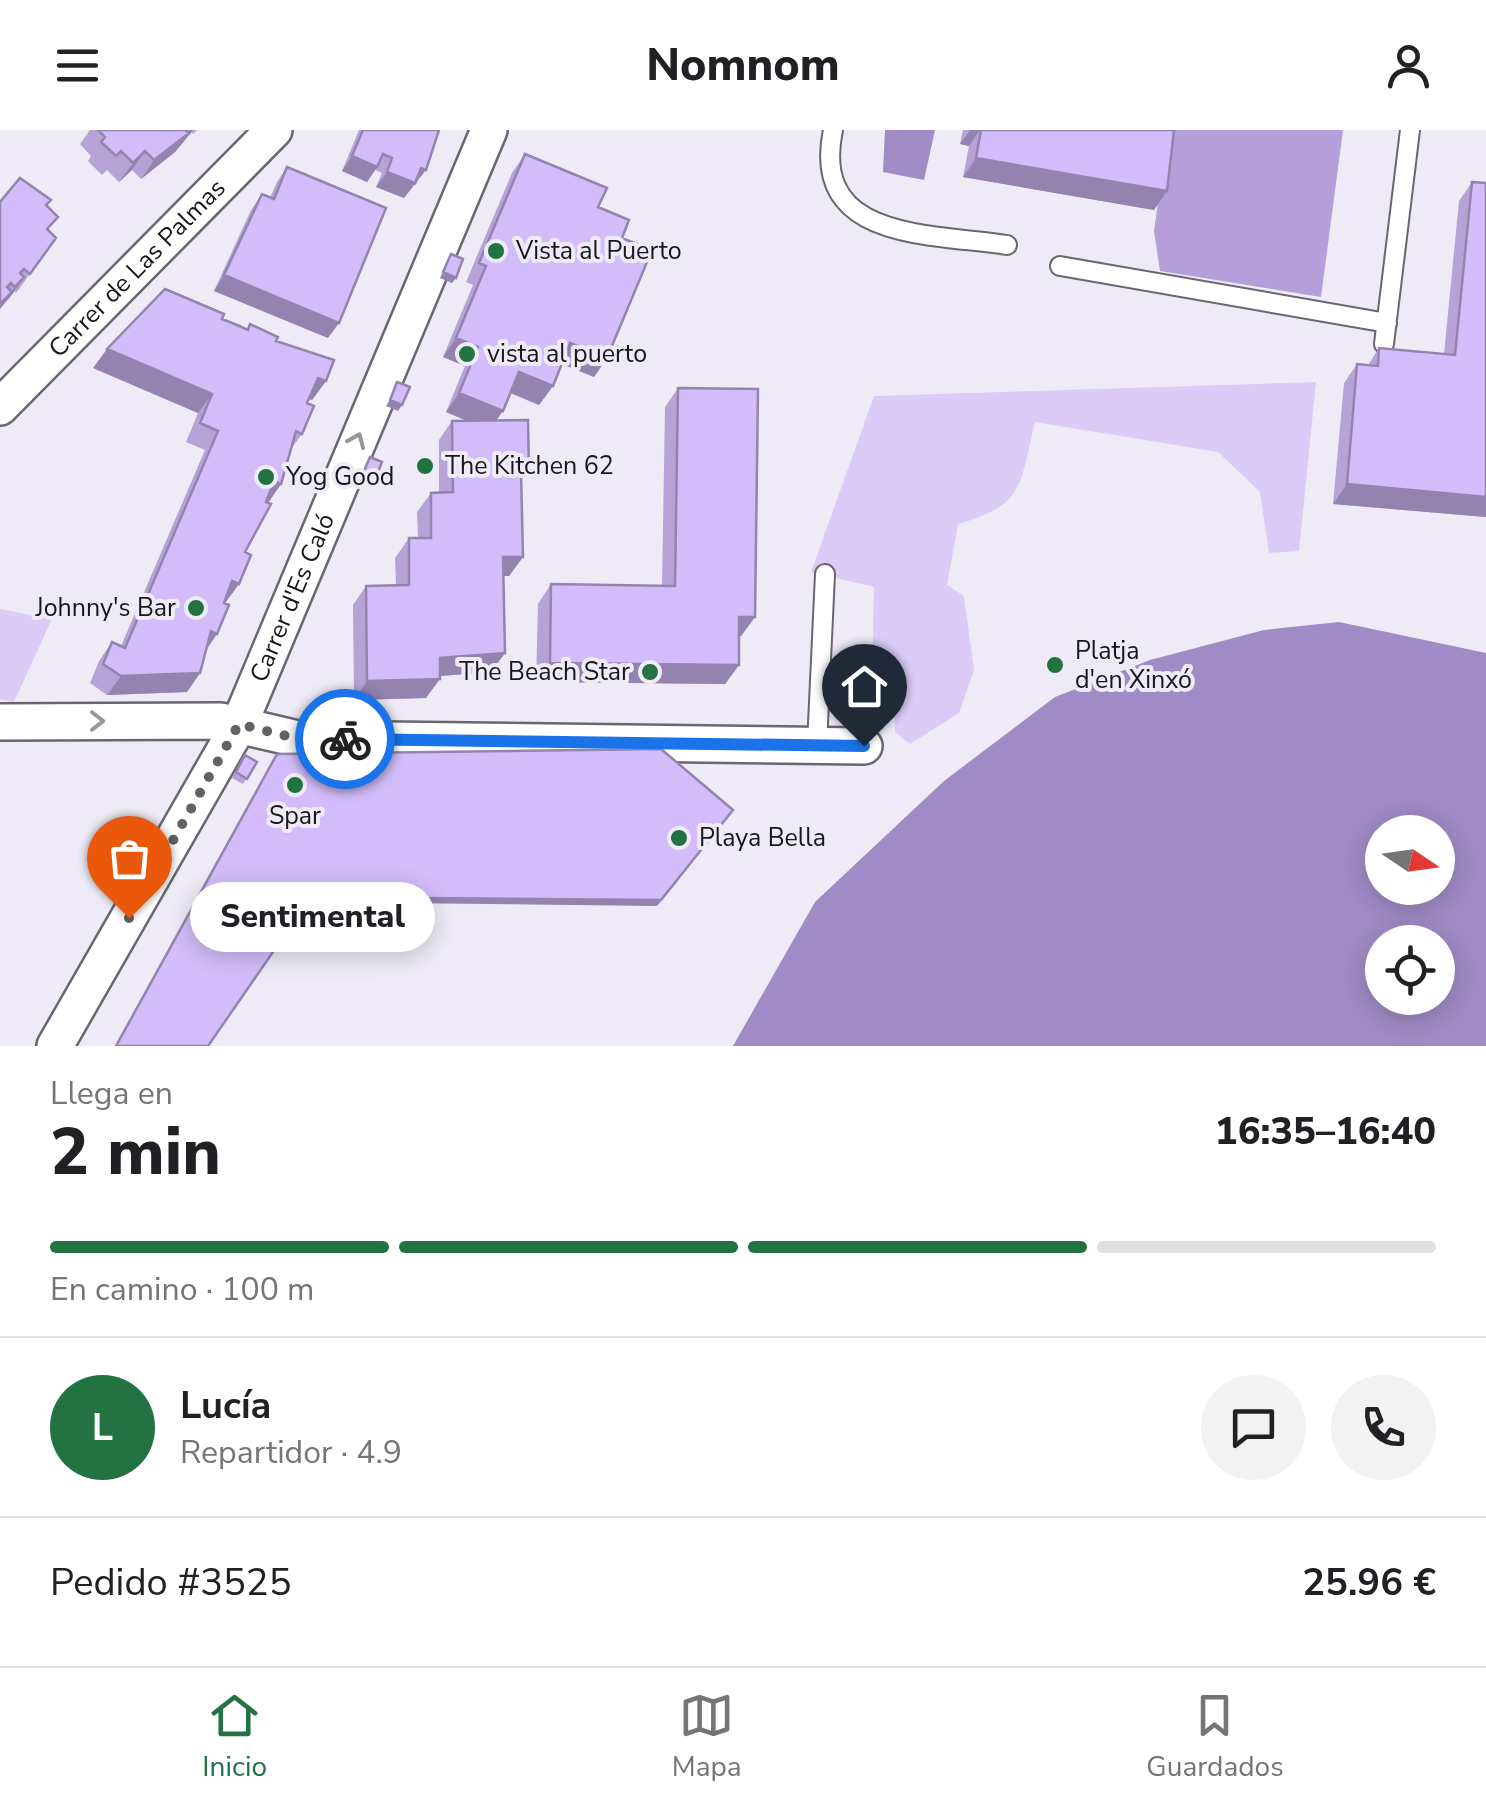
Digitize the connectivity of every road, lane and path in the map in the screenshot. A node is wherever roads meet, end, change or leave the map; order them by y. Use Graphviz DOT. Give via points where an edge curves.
graph roads {
  1 [pos="274,130"];
  2 [pos="489,130"];
  3 [pos="833,130"];
  4 [pos="1410,130"];
  5 [pos="1007,245"];
  6 [pos="1060,266"];
  7 [pos="1388,323"];
  8 [pos="1384,344"];
  9 [pos="0,407"];
  10 [pos="824,574"];
  11 [pos="0,722"];
  12 [pos="239,724"];
  13 [pos="817,745"];
  14 [pos="864,746"];
  15 [pos="56,1046"];
  1 -- 9 [label="street, Carrer de Las Palmas"];
  12 -- 2 [label="street, Carrer d'Es Caló, one-way"];
  3 -- 5 [label="lane" via="829,174 835,192 873,223"];
  4 -- 7 [label="lane"];
  6 -- 7 [label="lane"];
  7 -- 8 [label="lane"];
  10 -- 13 [label="lane"];
  11 -- 12 [label="street, one-way"];
  12 -- 13 [label="street" via="298,739"];
  12 -- 15 [label="street, Carrer d'Es Caló"];
  13 -- 14 [label="street"];
}
